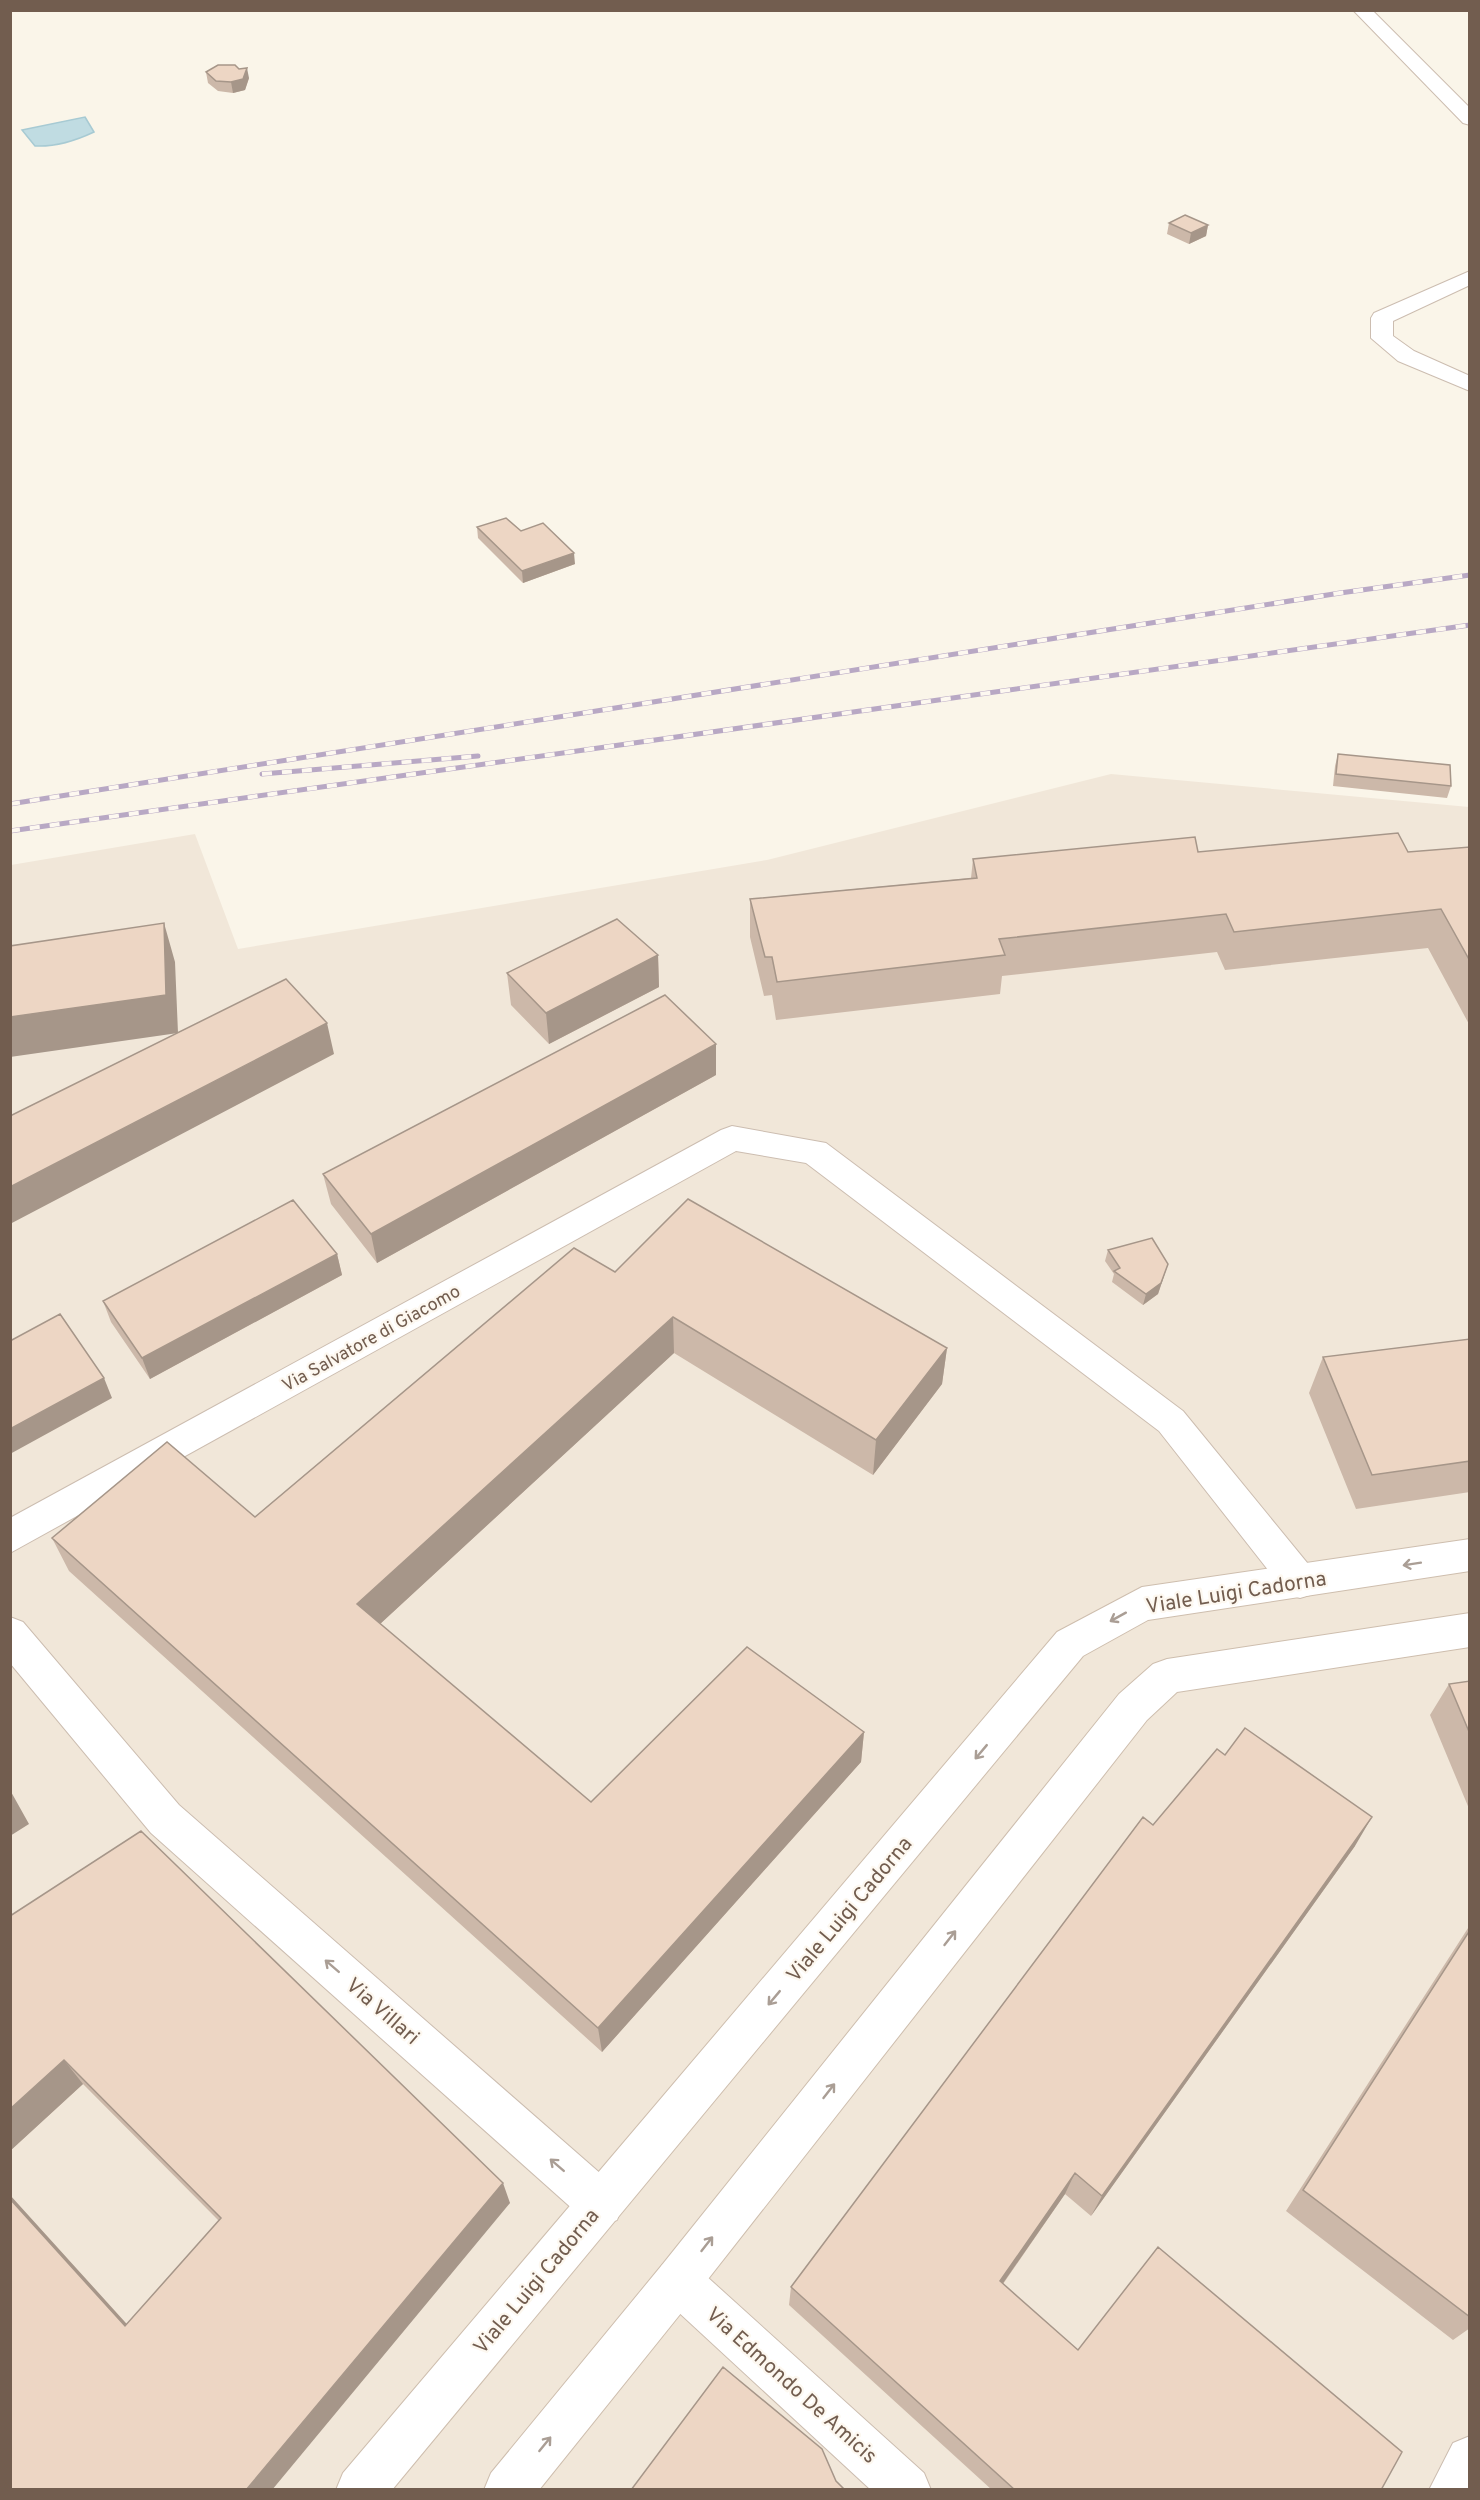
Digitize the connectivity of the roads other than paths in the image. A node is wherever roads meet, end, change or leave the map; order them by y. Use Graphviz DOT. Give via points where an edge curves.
graph roads {
  1 [pos="1361,10"];
  2 [pos="1470,119"];
  3 [pos="1470,277"];
  4 [pos="1470,384"];
  5 [pos="10,1537"];
  6 [pos="1470,1555"];
  7 [pos="1300,1582"];
  8 [pos="1470,1630"];
  9 [pos="10,1634"];
  10 [pos="601,2204"];
  11 [pos="678,2281"];
  12 [pos="1470,2460"];
  13 [pos="360,2490"];
  14 [pos="508,2490"];
  15 [pos="907,2490"];
  16 [pos="1453,2490"];
  1 -- 2 [label="street"];
  3 -- 4 [label="street" via="1382,318 1382,338 1406,356"];
  5 -- 7 [label="street, Via Salvatore di Giacomo" via="732,1138 815,1152 1171,1421"];
  6 -- 7 [label="street, Viale Luigi Cadorna, one-way"];
  7 -- 10 [label="street, Viale Luigi Cadorna, one-way" via="1142,1604 1070,1644"];
  11 -- 8 [label="street, one-way" via="1133,1707 1167,1676"];
  10 -- 9 [label="street, Via Villari, one-way" via="151,1828"];
  10 -- 13 [label="street, Viale Luigi Cadorna"];
  14 -- 11 [label="street, one-way"];
  11 -- 15 [label="street, Via Edmondo De Amicis"];
  12 -- 16 [label="street"];
}
